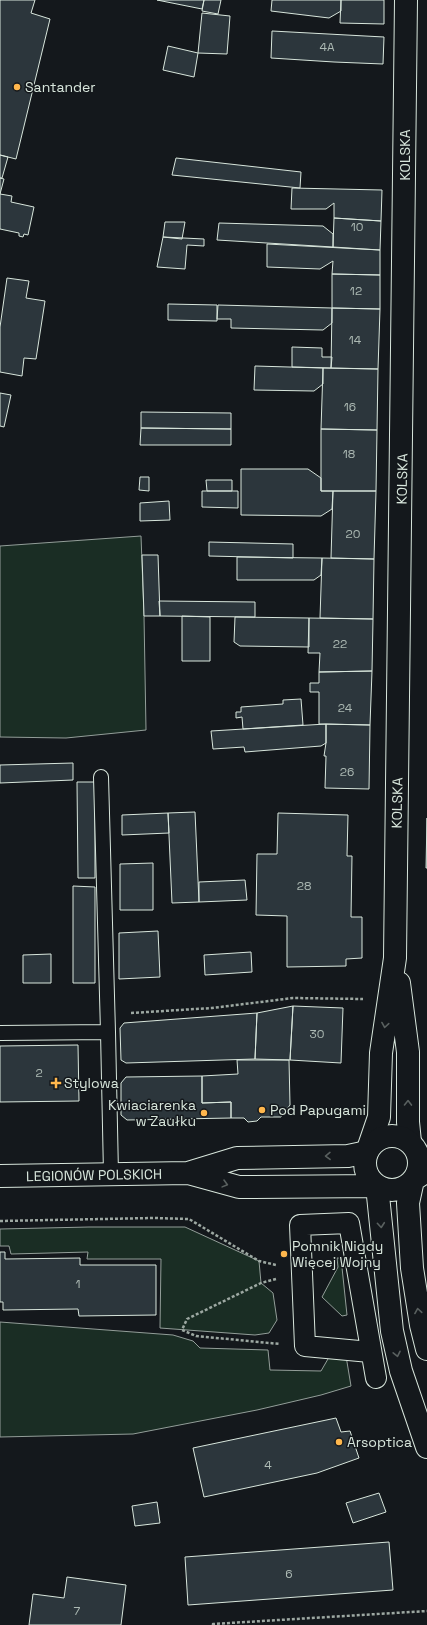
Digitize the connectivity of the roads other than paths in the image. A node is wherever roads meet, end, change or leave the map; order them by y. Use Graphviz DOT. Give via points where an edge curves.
graph roads {
  1 [pos="406,0"];
  2 [pos="101,778"];
  3 [pos="395,958"];
  4 [pos="108,1032"];
  5 [pos="0,1033"];
  6 [pos="418,1140"];
  7 [pos="367,1152"];
  8 [pos="188,1173"];
  9 [pos="111,1174"];
  10 [pos="0,1176"];
  11 [pos="420,1176"];
  12 [pos="377,1186"];
  13 [pos="427,1349"];
  14 [pos="370,1352"];
  15 [pos="376,1378"];
  16 [pos="427,1447"];
  1 -- 3 [label="street, KOLSKA"];
  2 -- 4 [label="lane"];
  6 -- 3 [label="street, KOLSKA, one-way" via="408,1122 408,1052"];
  3 -- 7 [label="street, KOLSKA, one-way" via="381,1053 379,1117"];
  4 -- 5 [label="lane"];
  4 -- 9 [label="lane"];
  6 -- 7 [label="street" via="384,1137 377,1140"];
  6 -- 11 [label="street" via="416,1150"];
  7 -- 8 [label="street, LEGIONÓW POLSKICH, one-way" via="348,1156 237,1158"];
  7 -- 12 [label="street" via="364,1159 367,1175"];
  8 -- 9 [label="street, LEGIONÓW POLSKICH"];
  8 -- 12 [label="street, LEGIONÓW POLSKICH, one-way" via="239,1187"];
  9 -- 10 [label="street, LEGIONÓW POLSKICH"];
  11 -- 12 [label="street" via="407,1186 392,1190"];
  13 -- 11 [label="street, one-way" via="420,1325 412,1268 408,1203"];
  12 -- 16 [label="street, one-way" via="392,1331 401,1371"];
  14 -- 14 [label="street" via="305,1346 300,1225 349,1224"];
  14 -- 15 [label="street"];
}
